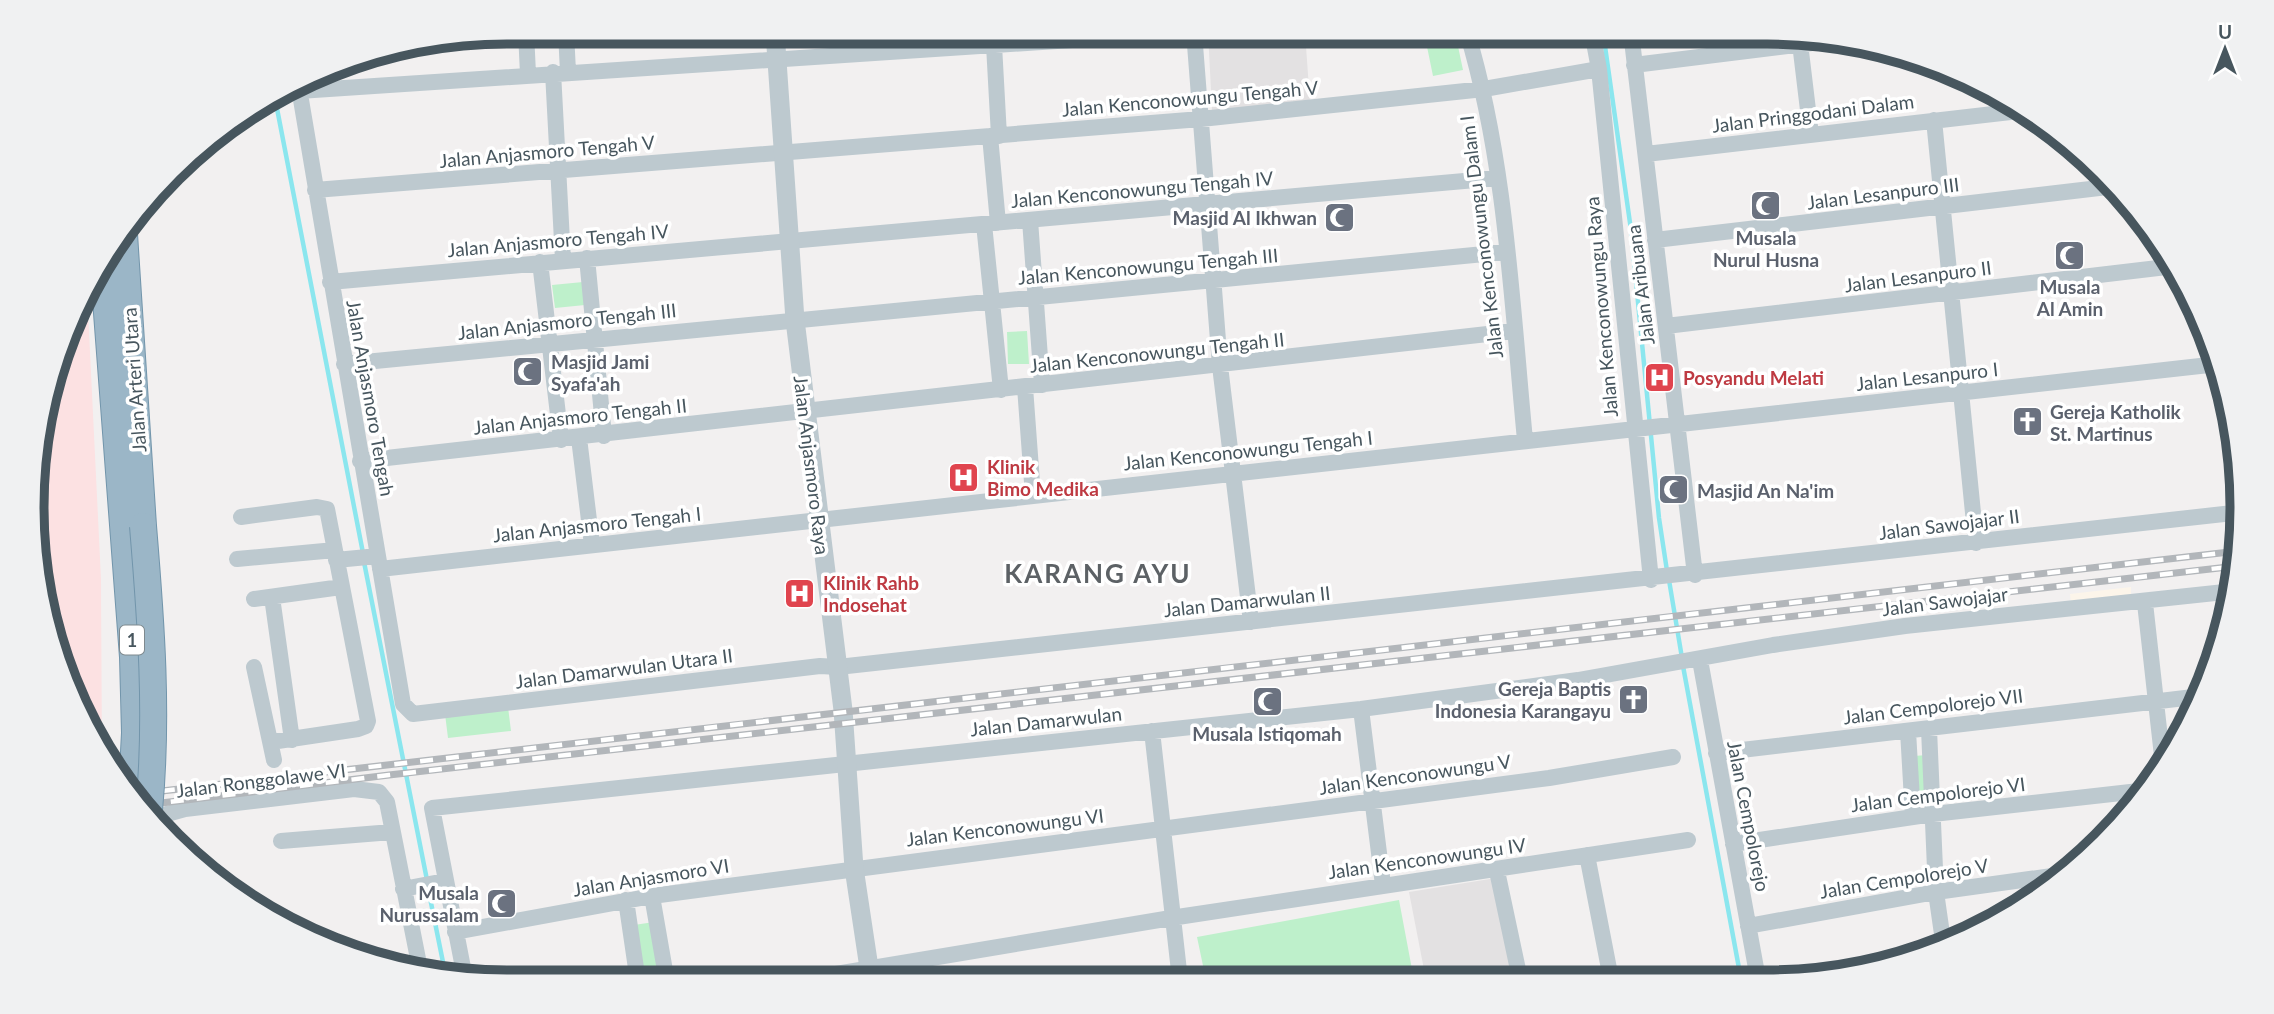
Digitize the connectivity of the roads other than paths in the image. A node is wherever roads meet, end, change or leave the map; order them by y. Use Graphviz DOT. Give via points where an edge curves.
graph roads {
  1 [pos="527,44"];
  2 [pos="564,44"];
  3 [pos="776,44"];
  4 [pos="925,44"];
  5 [pos="988,44"];
  6 [pos="999,44"];
  7 [pos="1194,44"];
  8 [pos="1471,44"];
  9 [pos="1594,44"];
  10 [pos="1632,44"];
  11 [pos="1768,44"];
  12 [pos="1801,45"];
  13 [pos="994,46"];
  14 [pos="777,59"];
  15 [pos="1634,65"];
  16 [pos="1599,69"];
  17 [pos="560,72"];
  18 [pos="528,74"];
  19 [pos="315,86"];
  20 [pos="1484,89"];
  21 [pos="300,93"];
  22 [pos="2008,112"];
  23 [pos="1201,119"];
  24 [pos="1934,120"];
  25 [pos="1811,135"];
  26 [pos="995,136"];
  27 [pos="783,153"];
  28 [pos="1646,153"];
  29 [pos="558,171"];
  30 [pos="1498,178"];
  31 [pos="2103,188"];
  32 [pos="315,190"];
  33 [pos="1209,204"];
  34 [pos="1942,207"];
  35 [pos="1030,220"];
  36 [pos="991,223"];
  37 [pos="1656,240"];
  38 [pos="789,241"];
  39 [pos="125,246"];
  40 [pos="1505,252"];
  41 [pos="587,258"];
  42 [pos="563,260"];
  43 [pos="540,262"];
  44 [pos="2163,267"];
  45 [pos="104,278"];
  46 [pos="1213,281"];
  47 [pos="330,282"];
  48 [pos="1951,293"];
  49 [pos="1035,298"];
  50 [pos="993,302"];
  51 [pos="795,320"];
  52 [pos="1666,326"];
  53 [pos="1514,331"];
  54 [pos="593,340"];
  55 [pos="552,345"];
  56 [pos="344,364"];
  57 [pos="1220,366"];
  58 [pos="2208,366"];
  59 [pos="1042,385"];
  60 [pos="1025,387"];
  61 [pos="1001,390"];
  62 [pos="1963,394"];
  63 [pos="805,412"];
  64 [pos="1669,426"];
  65 [pos="1637,428"];
  66 [pos="604,436"];
  67 [pos="579,438"];
  68 [pos="562,440"];
  69 [pos="1525,440"];
  70 [pos="360,461"];
  71 [pos="1231,473"];
  72 [pos="1033,496"];
  73 [pos="2230,513"];
  74 [pos="241,517"];
  75 [pos="819,520"];
  76 [pos="1976,542"];
  77 [pos="592,545"];
  78 [pos="335,555"];
  79 [pos="237,559"];
  80 [pos="379,563"];
  81 [pos="1695,575"];
  82 [pos="1663,578"];
  83 [pos="341,587"];
  84 [pos="2222,593"];
  85 [pos="272,597"];
  86 [pos="254,599"];
  87 [pos="2145,603"];
  88 [pos="1251,622"];
  89 [pos="1697,661"];
  90 [pos="254,667"];
  91 [pos="838,667"];
  92 [pos="1664,667"];
  93 [pos="2189,697"];
  94 [pos="2155,700"];
  95 [pos="1361,709"];
  96 [pos="414,714"];
  97 [pos="1929,729"];
  98 [pos="1152,731"];
  99 [pos="1908,731"];
  100 [pos="292,740"];
  101 [pos="271,742"];
  102 [pos="2161,750"];
  103 [pos="1716,753"];
  104 [pos="1673,757"];
  105 [pos="274,760"];
  106 [pos="848,765"];
  107 [pos="133,780"];
  108 [pos="1931,785"];
  109 [pos="1911,786"];
  110 [pos="2133,792"];
  111 [pos="1372,802"];
  112 [pos="157,810"];
  113 [pos="1933,814"];
  114 [pos="163,816"];
  115 [pos="1913,817"];
  116 [pos="391,824"];
  117 [pos="1162,828"];
  118 [pos="1688,840"];
  119 [pos="281,841"];
  120 [pos="1733,844"];
  121 [pos="1587,855"];
  122 [pos="855,868"];
  123 [pos="1497,871"];
  124 [pos="2046,877"];
  125 [pos="442,882"];
  126 [pos="1383,885"];
  127 [pos="406,889"];
  128 [pos="1936,892"];
  129 [pos="652,896"];
  130 [pos="626,901"];
  131 [pos="1171,918"];
  132 [pos="1748,926"];
  133 [pos="455,933"];
  134 [pos="1942,936"];
  135 [pos="419,961"];
  136 [pos="463,968"];
  137 [pos="636,970"];
  138 [pos="665,970"];
  139 [pos="868,970"];
  140 [pos="891,970"];
  141 [pos="1179,970"];
  142 [pos="1518,970"];
  143 [pos="1609,970"];
  144 [pos="1756,970"];
  1 -- 18 [label="street"];
  2 -- 17 [label="street"];
  3 -- 14 [label="street, Jalan Anjasmoro Raya"];
  4 -- 14 [label="street"];
  5 -- 13 [label="street"];
  6 -- 13 [label="street"];
  7 -- 23 [label="street"];
  8 -- 20 [label="street, Jalan Kenconowungu Dalam I"];
  9 -- 16 [label="street, Jalan Kenconowungu Raya"];
  10 -- 15 [label="street, Jalan Aribuana"];
  11 -- 15 [label="street"];
  12 -- 25 [label="street"];
  13 -- 26 [label="street"];
  14 -- 17 [label="street"];
  14 -- 27 [label="street, Jalan Anjasmoro Raya"];
  15 -- 28 [label="street, Jalan Aribuana"];
  16 -- 20 [label="street, Jalan Kenconowungu Tengah V"];
  16 -- 65 [label="street, Jalan Kenconowungu Raya"];
  17 -- 18 [label="street"];
  17 -- 29 [label="street"];
  18 -- 19 [label="street"];
  20 -- 23 [label="street, Jalan Kenconowungu Tengah V"];
  20 -- 30 [label="street, Jalan Kenconowungu Dalam I"];
  21 -- 32 [label="street, Jalan Anjasmoro Tengah"];
  22 -- 24 [label="street, Jalan Pringgodani Dalam"];
  23 -- 26 [label="street, Jalan Kenconowungu Tengah V"];
  23 -- 33 [label="street"];
  24 -- 25 [label="street, Jalan Pringgodani Dalam"];
  24 -- 34 [label="street"];
  25 -- 28 [label="street, Jalan Pringgodani Dalam"];
  26 -- 27 [label="street, Jalan Kenconowungu Tengah V"];
  26 -- 36 [label="street"];
  27 -- 29 [label="street, Jalan Anjasmoro Tengah V"];
  27 -- 38 [label="street, Jalan Anjasmoro Raya"];
  28 -- 37 [label="street, Jalan Aribuana"];
  29 -- 32 [label="street, Jalan Anjasmoro Tengah V"];
  29 -- 42 [label="street"];
  30 -- 33 [label="street, Jalan Kenconowungu Tengah IV"];
  30 -- 40 [label="street, Jalan Kenconowungu Dalam I"];
  31 -- 34 [label="street, Jalan Lesanpuro III"];
  32 -- 47 [label="street, Jalan Anjasmoro Tengah"];
  33 -- 35 [label="street, Jalan Kenconowungu Tengah IV"];
  33 -- 46 [label="street"];
  34 -- 37 [label="street, Jalan Lesanpuro III"];
  34 -- 48 [label="street"];
  35 -- 36 [label="street, Jalan Kenconowungu Tengah IV"];
  35 -- 49 [label="street"];
  36 -- 38 [label="street, Jalan Kenconowungu Tengah IV"];
  36 -- 50 [label="street"];
  37 -- 52 [label="street, Jalan Aribuana"];
  38 -- 41 [label="street, Jalan Anjasmoro Tengah IV"];
  38 -- 51 [label="street, Jalan Anjasmoro Raya"];
  39 -- 112 [label="highway, Jalan Arteri Utara / 1, bridge" via="155,667"];
  40 -- 46 [label="street, Jalan Kenconowungu Tengah III"];
  40 -- 53 [label="street, Jalan Kenconowungu Dalam I"];
  41 -- 42 [label="street, Jalan Anjasmoro Tengah IV"];
  41 -- 54 [label="street"];
  42 -- 43 [label="street, Jalan Anjasmoro Tengah IV"];
  43 -- 47 [label="street, Jalan Anjasmoro Tengah IV"];
  43 -- 55 [label="street"];
  44 -- 48 [label="street, Jalan Lesanpuro II"];
  45 -- 107 [label="highway, Jalan Arteri Utara / 1" via="133,657"];
  46 -- 49 [label="street, Jalan Kenconowungu Tengah III"];
  46 -- 57 [label="street"];
  47 -- 56 [label="street, Jalan Anjasmoro Tengah"];
  48 -- 52 [label="street, Jalan Lesanpuro II"];
  48 -- 62 [label="street"];
  49 -- 50 [label="street, Jalan Kenconowungu Tengah III"];
  49 -- 59 [label="street"];
  50 -- 51 [label="street, Jalan Kenconowungu Tengah III"];
  50 -- 61 [label="street"];
  51 -- 54 [label="street, Jalan Anjasmoro Tengah III"];
  51 -- 63 [label="street, Jalan Anjasmoro Raya"];
  52 -- 64 [label="street, Jalan Aribuana"];
  53 -- 57 [label="street, Jalan Kenconowungu Tengah II"];
  53 -- 69 [label="street, Jalan Kenconowungu Dalam I"];
  54 -- 55 [label="street, Jalan Anjasmoro Tengah III"];
  54 -- 66 [label="street"];
  55 -- 56 [label="street, Jalan Anjasmoro Tengah III"];
  55 -- 68 [label="street"];
  56 -- 70 [label="street, Jalan Anjasmoro Tengah"];
  57 -- 59 [label="street, Jalan Kenconowungu Tengah II"];
  57 -- 71 [label="street"];
  58 -- 62 [label="street, Jalan Lesanpuro I"];
  59 -- 60 [label="street, Jalan Kenconowungu Tengah II"];
  60 -- 61 [label="street, Jalan Kenconowungu Tengah II"];
  60 -- 72 [label="street"];
  61 -- 63 [label="street, Jalan Kenconowungu Tengah II"];
  62 -- 64 [label="street, Jalan Lesanpuro I"];
  62 -- 76 [label="street"];
  63 -- 66 [label="street, Jalan Anjasmoro Tengah II"];
  63 -- 75 [label="street, Jalan Anjasmoro Raya"];
  64 -- 65 [label="street, Jalan Lesanpuro I"];
  64 -- 81 [label="street, Jalan Aribuana"];
  65 -- 69 [label="street, Jalan Kenconowungu Tengah I"];
  65 -- 82 [label="street, Jalan Kenconowungu Raya"];
  66 -- 67 [label="street, Jalan Anjasmoro Tengah II"];
  67 -- 68 [label="street, Jalan Anjasmoro Tengah II"];
  67 -- 77 [label="street"];
  68 -- 70 [label="street, Jalan Anjasmoro Tengah II"];
  69 -- 71 [label="street, Jalan Kenconowungu Tengah I"];
  70 -- 80 [label="street, Jalan Anjasmoro Tengah"];
  71 -- 72 [label="street, Jalan Kenconowungu Tengah I"];
  71 -- 88 [label="street"];
  72 -- 75 [label="street, Jalan Kenconowungu Tengah I"];
  73 -- 76 [label="street, Jalan Sawojajar II"];
  74 -- 78 [label="street" via="325,508"];
  75 -- 77 [label="street, Jalan Anjasmoro Tengah I"];
  75 -- 91 [label="street, Jalan Anjasmoro Raya"];
  76 -- 81 [label="street, Jalan Sawojajar II"];
  77 -- 80 [label="street, Jalan Anjasmoro Tengah I"];
  78 -- 79 [label="street, Jalan Anjasmoro Tengah I"];
  78 -- 80 [label="street, Jalan Anjasmoro Tengah I"];
  78 -- 83 [label="street"];
  80 -- 96 [label="street, Jalan Anjasmoro Tengah" via="404,704"];
  81 -- 82 [label="street, Jalan Sawojajar II"];
  82 -- 88 [label="street, Jalan Damarwulan II"];
  83 -- 85 [label="street"];
  83 -- 100 [label="street" via="368,722 358,729"];
  84 -- 87 [label="street, Jalan Sawojajar"];
  85 -- 86 [label="street"];
  85 -- 100 [label="street"];
  87 -- 89 [label="street, Jalan Sawojajar" via="1905,626"];
  87 -- 94 [label="street"];
  88 -- 91 [label="street, Jalan Damarwulan II"];
  89 -- 92 [label="street, Jalan Sawojajar"];
  89 -- 103 [label="street, Jalan Cempolorejo"];
  90 -- 101 [label="street"];
  91 -- 96 [label="street, Jalan Damarwulan Utara II"];
  91 -- 106 [label="street, Jalan Anjasmoro Raya"];
  92 -- 95 [label="street, Jalan Damarwulan"];
  93 -- 94 [label="street, Jalan Cempolorejo VII"];
  94 -- 97 [label="street, Jalan Cempolorejo VII"];
  94 -- 102 [label="street"];
  95 -- 98 [label="street, Jalan Damarwulan"];
  95 -- 111 [label="street"];
  97 -- 99 [label="street, Jalan Cempolorejo VII"];
  97 -- 108 [label="street"];
  98 -- 106 [label="street, Jalan Damarwulan"];
  98 -- 117 [label="street"];
  99 -- 103 [label="street, Jalan Cempolorejo VII"];
  99 -- 109 [label="street"];
  100 -- 101 [label="street"];
  101 -- 105 [label="street"];
  103 -- 120 [label="street, Jalan Cempolorejo"];
  104 -- 111 [label="street, Jalan Kenconowungu V"];
  106 -- 122 [label="street, Jalan Anjasmoro Raya"];
  106 -- 125 [label="street, Jalan Damarwulan" via="432,808"];
  108 -- 109 [label="street"];
  108 -- 113 [label="street"];
  109 -- 115 [label="street"];
  110 -- 113 [label="street, Jalan Cempolorejo VI"];
  111 -- 117 [label="street, Jalan Kenconowungu V"];
  111 -- 126 [label="street"];
  113 -- 115 [label="street, Jalan Cempolorejo VI"];
  113 -- 128 [label="street"];
  114 -- 116 [label="street, Jalan Ronggolawe VI" via="185,808 354,789 382,794"];
  115 -- 120 [label="street, Jalan Cempolorejo VI"];
  116 -- 119 [label="street"];
  116 -- 127 [label="street"];
  117 -- 122 [label="street, Jalan Kenconowungu VI"];
  117 -- 131 [label="street"];
  118 -- 121 [label="street, Jalan Kenconowungu IV"];
  120 -- 132 [label="street, Jalan Cempolorejo"];
  121 -- 123 [label="street, Jalan Kenconowungu IV"];
  121 -- 143 [label="street"];
  122 -- 129 [label="street, Jalan Anjasmoro VI"];
  122 -- 139 [label="street, Jalan Anjasmoro Raya"];
  123 -- 126 [label="street, Jalan Kenconowungu IV"];
  123 -- 142 [label="street"];
  124 -- 128 [label="street, Jalan Cempolorejo V"];
  125 -- 127 [label="street"];
  125 -- 133 [label="street"];
  126 -- 131 [label="street, Jalan Kenconowungu IV"];
  127 -- 135 [label="street"];
  128 -- 132 [label="street, Jalan Cempolorejo V"];
  128 -- 134 [label="street"];
  129 -- 130 [label="street, Jalan Anjasmoro VI"];
  129 -- 138 [label="street"];
  130 -- 133 [label="street, Jalan Anjasmoro VI"];
  130 -- 137 [label="street"];
  131 -- 140 [label="street"];
  131 -- 141 [label="street"];
  132 -- 144 [label="street, Jalan Cempolorejo"];
  133 -- 136 [label="street"];
}
